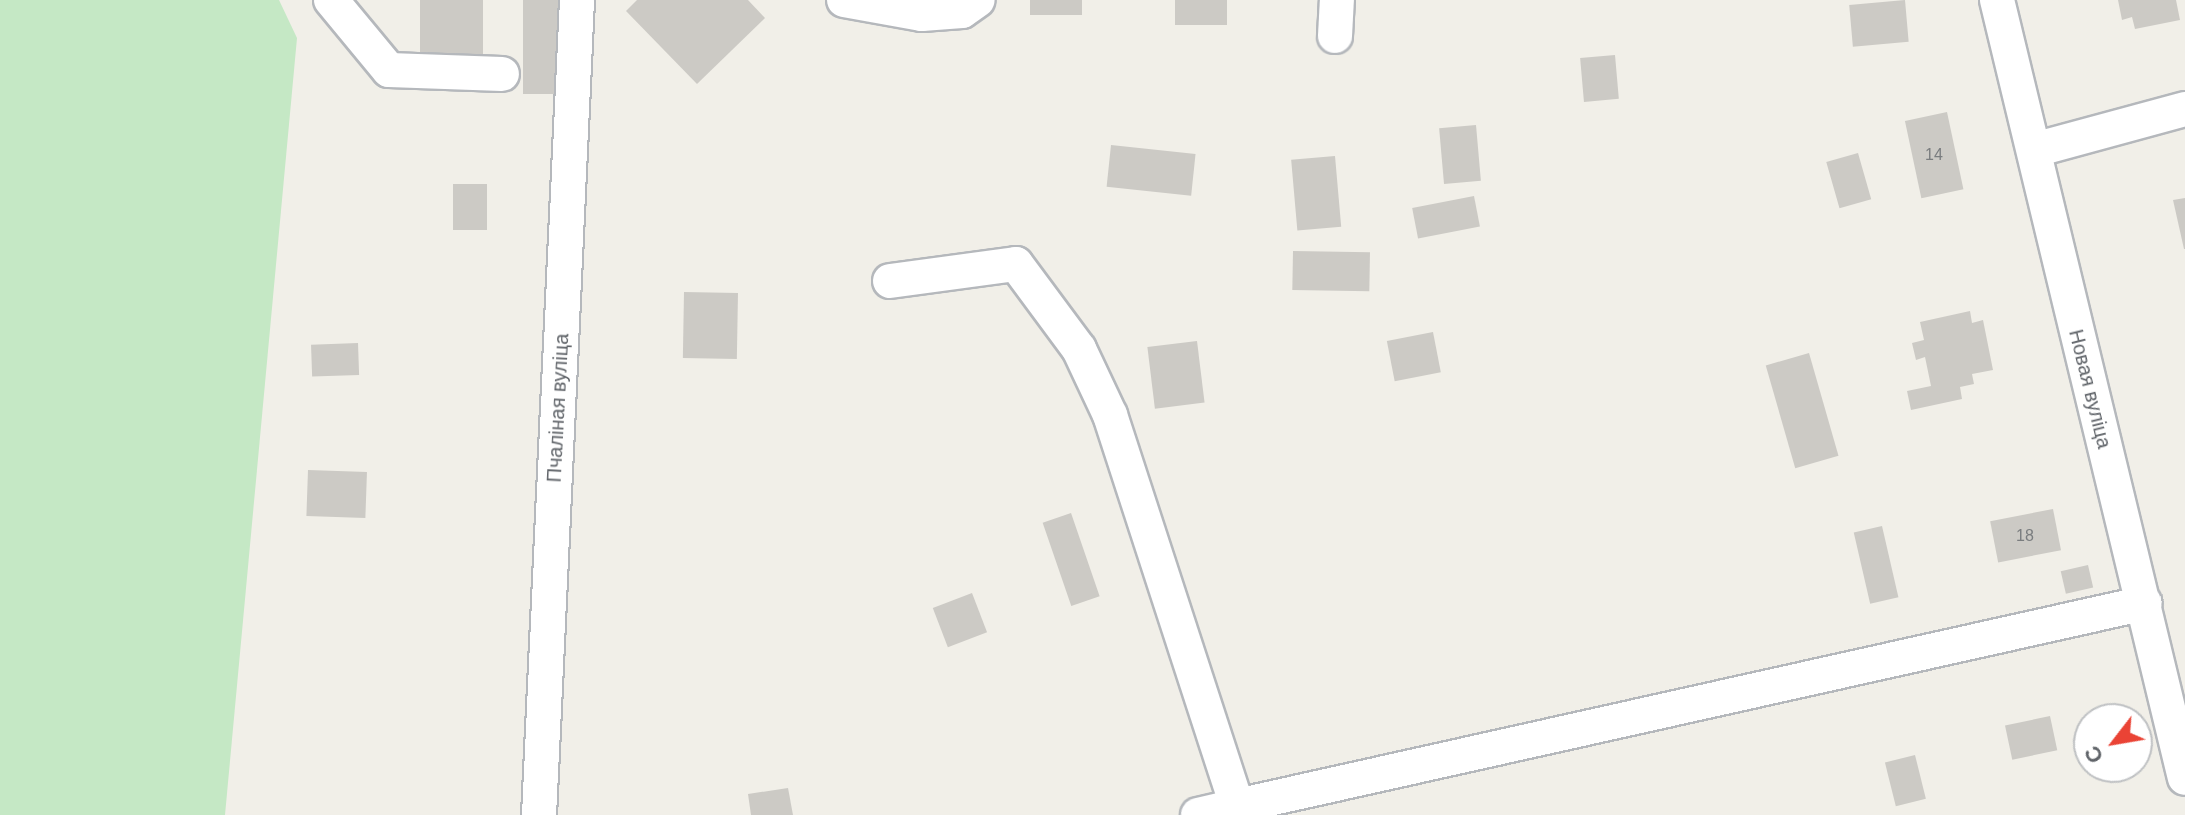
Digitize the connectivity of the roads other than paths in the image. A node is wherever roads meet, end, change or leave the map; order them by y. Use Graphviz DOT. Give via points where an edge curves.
graph roads {
  1 [pos="331,0"];
  2 [pos="577,0"];
  3 [pos="844,0"];
  4 [pos="978,0"];
  5 [pos="1337,0"];
  6 [pos="1997,0"];
  7 [pos="1335,36"];
  8 [pos="502,74"];
  9 [pos="2185,109"];
  10 [pos="2034,150"];
  11 [pos="890,281"];
  12 [pos="2145,603"];
  13 [pos="2185,778"];
  14 [pos="1237,806"];
  15 [pos="539,815"];
  16 [pos="1198,815"];
  1 -- 8 [label="street" via="389,70"];
  2 -- 15 [label="street, Пчаліная вуліца"];
  3 -- 4 [label="street" via="922,14 962,11"];
  5 -- 7 [label="street"];
  6 -- 10 [label="street, Новая вуліца"];
  9 -- 10 [label="street"];
  10 -- 12 [label="street, Новая вуліца"];
  11 -- 14 [label="street" via="1016,264 1079,349 1110,415"];
  12 -- 13 [label="street, Новая вуліца"];
  12 -- 14 [label="street"];
  14 -- 16 [label="street"];
}
